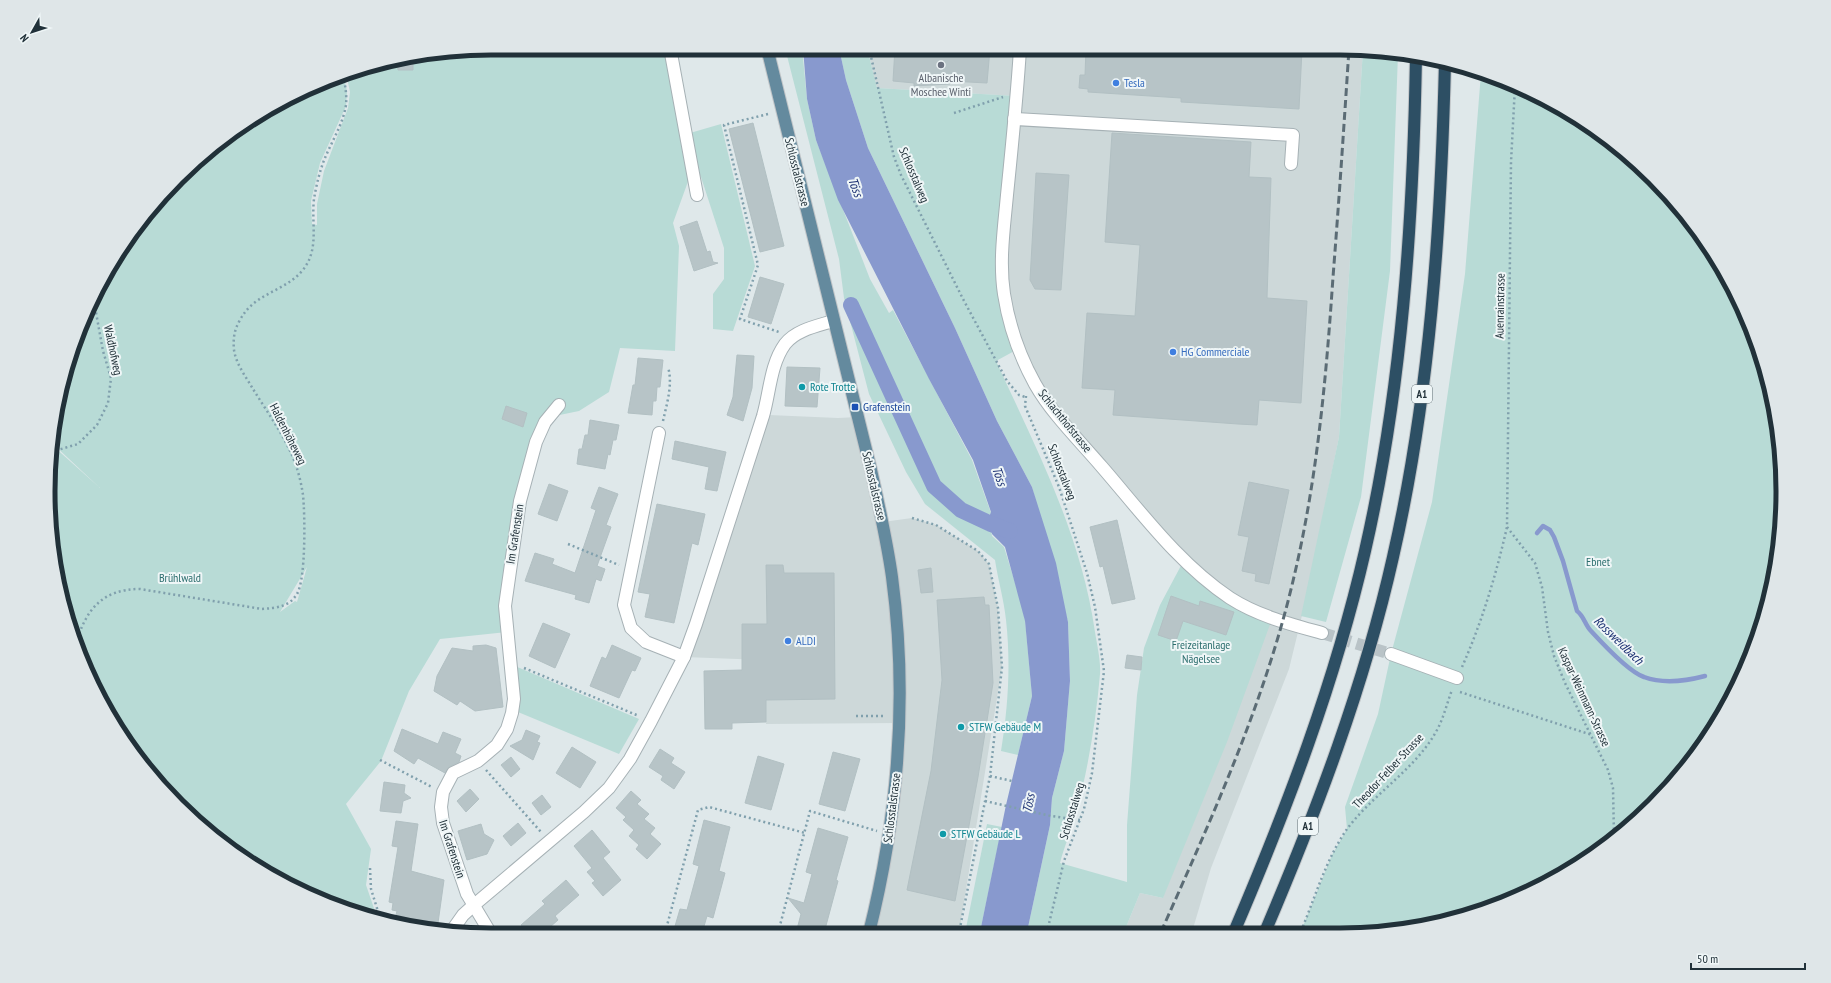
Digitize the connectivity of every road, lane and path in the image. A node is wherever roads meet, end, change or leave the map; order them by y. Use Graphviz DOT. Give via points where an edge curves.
graph roads {
  1 [pos="671,55"];
  2 [pos="769,55"];
  3 [pos="871,55"];
  4 [pos="1019,55"];
  5 [pos="1416,62"];
  6 [pos="1444,68"];
  7 [pos="345,80"];
  8 [pos="1515,92"];
  9 [pos="1003,97"];
  10 [pos="954,113"];
  11 [pos="768,114"];
  12 [pos="1014,118"];
  13 [pos="1291,164"];
  14 [pos="697,195"];
  15 [pos="95,308"];
  16 [pos="833,321"];
  17 [pos="793,337"];
  18 [pos="668,366"];
  19 [pos="559,405"];
  20 [pos="663,420"];
  21 [pos="659,433"];
  22 [pos="58,448"];
  23 [pos="60,450"];
  24 [pos="912,518"];
  25 [pos="1507,527"];
  26 [pos="568,544"];
  27 [pos="631,569"];
  28 [pos="1322,633"];
  29 [pos="79,634"];
  30 [pos="1391,654"];
  31 [pos="684,657"];
  32 [pos="510,662"];
  33 [pos="1454,684"];
  34 [pos="638,716"];
  35 [pos="856,716"];
  36 [pos="886,716"];
  37 [pos="1592,736"];
  38 [pos="380,760"];
  39 [pos="478,761"];
  40 [pos="990,776"];
  41 [pos="1012,781"];
  42 [pos="443,792"];
  43 [pos="985,801"];
  44 [pos="1080,820"];
  45 [pos="877,831"];
  46 [pos="1614,831"];
  47 [pos="805,833"];
  48 [pos="542,834"];
  49 [pos="370,868"];
  50 [pos="474,905"];
  51 [pos="378,913"];
  52 [pos="454,926"];
  53 [pos="487,928"];
  54 [pos="666,928"];
  55 [pos="779,928"];
  56 [pos="870,928"];
  57 [pos="960,928"];
  58 [pos="1048,928"];
  59 [pos="1236,928"];
  60 [pos="1267,928"];
  61 [pos="1303,928"];
  1 -- 14 [label="street"];
  2 -- 16 [label="main road, Schlosstalstrasse"];
  3 -- 44 [label="path, Schlosstalweg" via="894,157 901,175 1007,381 1019,395 1025,397 1025,406 1059,487 1087,573 1095,607 1104,671 1092,773"];
  4 -- 12 [label="street, Schlachthofstrasse"];
  5 -- 59 [label="highway, A1" via="1412,188 1403,310 1394,391 1374,512 1345,631 1320,709 1286,805"];
  6 -- 60 [label="highway, A1" via="1433,299 1422,395 1401,518 1383,599 1347,718 1310,822"];
  7 -- 29 [label="path, Haldenhöheweg" via="346,106 323,164 314,200 312,255 302,271 244,311 236,326 233,340 238,365 278,430 299,476 303,495 304,562 301,586 297,595 286,605 269,609 126,589 114,592 94,606 82,624"];
  8 -- 25 [label="path, Auenrainstrasse" via="1511,162"];
  9 -- 10 [label="path"];
  11 -- 17 [label="path" via="724,125 758,265 740,319"];
  12 -- 13 [label="street" via="1293,135"];
  12 -- 28 [label="street, Schlachthofstrasse" via="1002,273 1012,336 1035,385 1052,409 1165,539 1205,580 1251,610 1272,619"];
  15 -- 23 [label="path, Waldhofweg" via="111,378 108,402 97,425 78,444"];
  16 -- 17 [label="street" via="802,331"];
  16 -- 56 [label="main road, Schlosstalstrasse" via="883,522 892,578 899,665 899,731 890,834"];
  17 -- 31 [label="street" via="777,358 764,414"];
  18 -- 20 [label="path" via="671,376"];
  19 -- 32 [label="street, Im Grafenstein" via="545,422 536,442 520,501 505,606"];
  21 -- 27 [label="street"];
  22 -- 23 [label="path"];
  24 -- 40 [label="path" via="936,525 978,551 989,564 998,608 1002,667"];
  25 -- 33 [label="path, Theodor-Felber-Strasse" via="1486,605"];
  25 -- 37 [label="path, Kaspar-Weinmann-Strasse" via="1538,570 1554,656"];
  26 -- 27 [label="path"];
  27 -- 31 [label="street" via="624,605 631,628 646,642"];
  30 -- 33 [label="street"];
  31 -- 50 [label="street" via="630,759 609,788"];
  32 -- 34 [label="path"];
  32 -- 39 [label="street, Im Grafenstein" via="514,699 507,729 497,745"];
  33 -- 37 [label="path"];
  33 -- 61 [label="path, Theodor-Felber-Strasse" via="1442,718 1431,739 1344,834 1332,855"];
  35 -- 36 [label="path"];
  37 -- 46 [label="path, Kaspar-Weinmann-Strasse" via="1611,779"];
  38 -- 42 [label="path"];
  39 -- 42 [label="street, Im Grafenstein" via="453,773"];
  39 -- 48 [label="path"];
  40 -- 41 [label="path"];
  40 -- 43 [label="path"];
  42 -- 50 [label="street, Im Grafenstein" via="443,823 467,894"];
  43 -- 44 [label="path"];
  43 -- 57 [label="path"];
  44 -- 58 [label="path, Schlosstalweg" via="1064,861"];
  45 -- 47 [label="path" via="810,811"];
  47 -- 54 [label="path" via="709,807 698,810"];
  47 -- 55 [label="path"];
  49 -- 51 [label="path" via="371,889"];
  50 -- 52 [label="street"];
  50 -- 53 [label="street, Im Grafenstein"];
}
